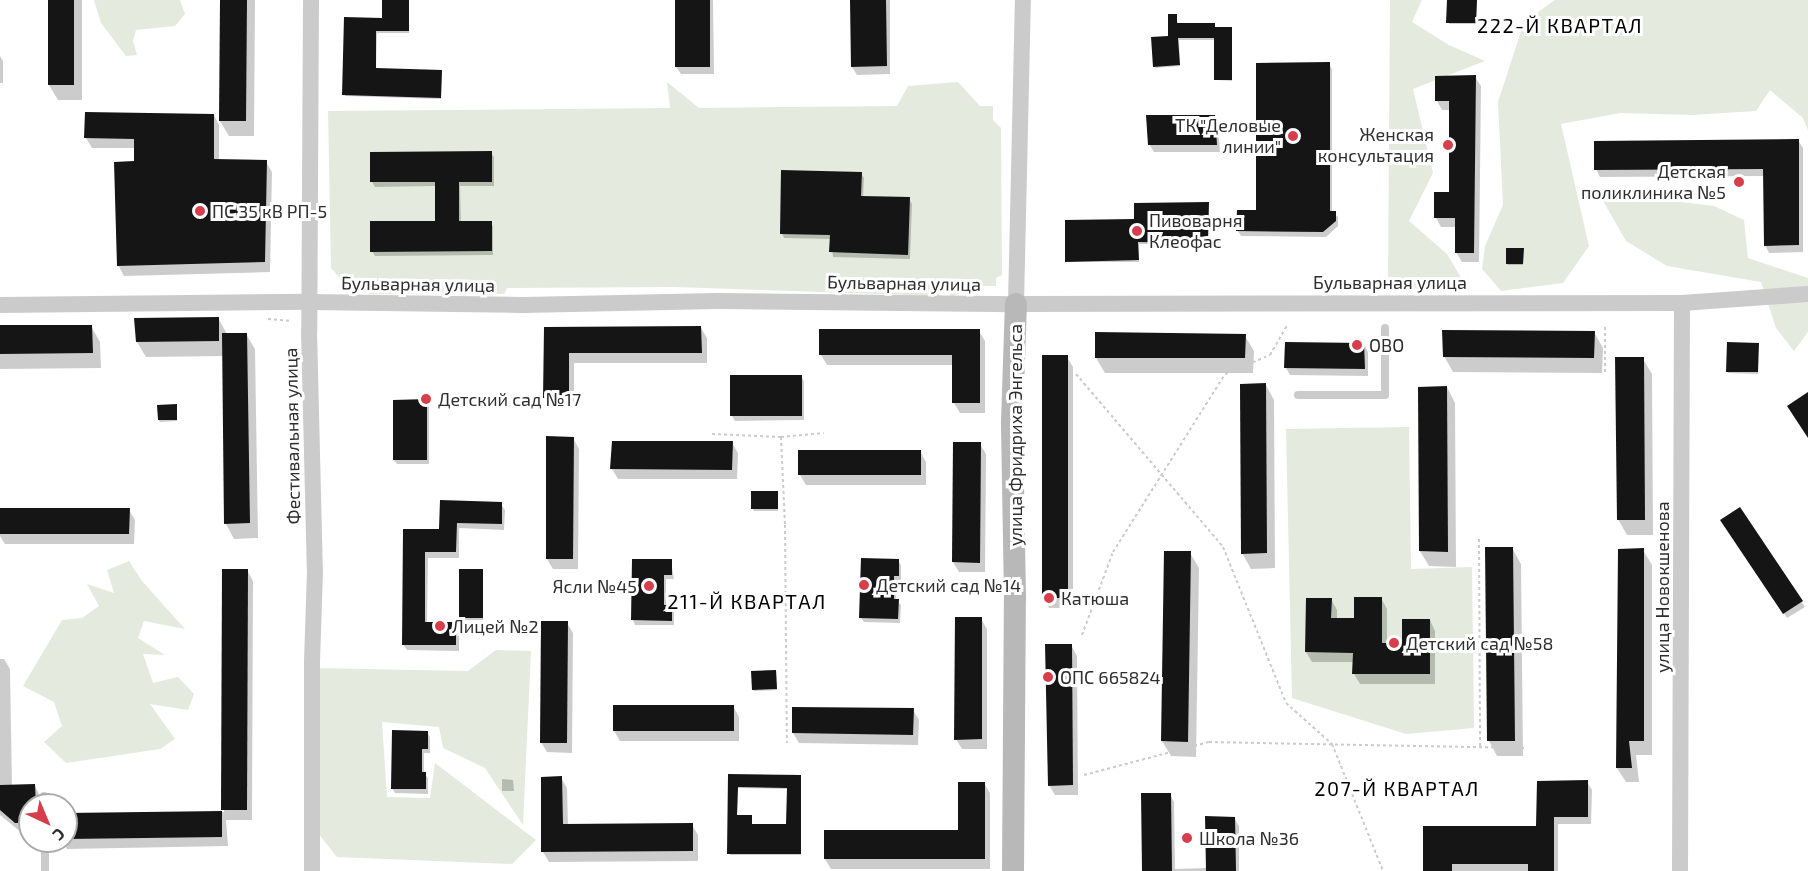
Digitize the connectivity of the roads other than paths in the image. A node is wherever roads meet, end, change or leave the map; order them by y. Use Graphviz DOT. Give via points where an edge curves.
graph roads {
  1 [pos="311,0"];
  2 [pos="1023,0"];
  3 [pos="1808,294"];
  4 [pos="309,302"];
  5 [pos="1682,303"];
  6 [pos="1016,304"];
  7 [pos="0,305"];
  8 [pos="1384,328"];
  9 [pos="1298,395"];
  10 [pos="45,853"];
  11 [pos="45,871"];
  12 [pos="312,871"];
  13 [pos="1013,871"];
  14 [pos="1680,871"];
  1 -- 4 [label="street, Фестивальная улица"];
  2 -- 6 [label="street, улица Фридриха Энгельса"];
  3 -- 5 [label="street, Бульварная улица"];
  4 -- 6 [label="street, Бульварная улица"];
  4 -- 7 [label="street, Бульварная улица"];
  4 -- 12 [label="street, Фестивальная улица" via="315,571"];
  5 -- 6 [label="street, Бульварная улица"];
  5 -- 14 [label="street, улица Новокшенова"];
  6 -- 13 [label="street, улица Фридриха Энгельса" via="1012,422"];
  8 -- 9 [label="lane" via="1385,395"];
  10 -- 11 [label="lane"];
}
